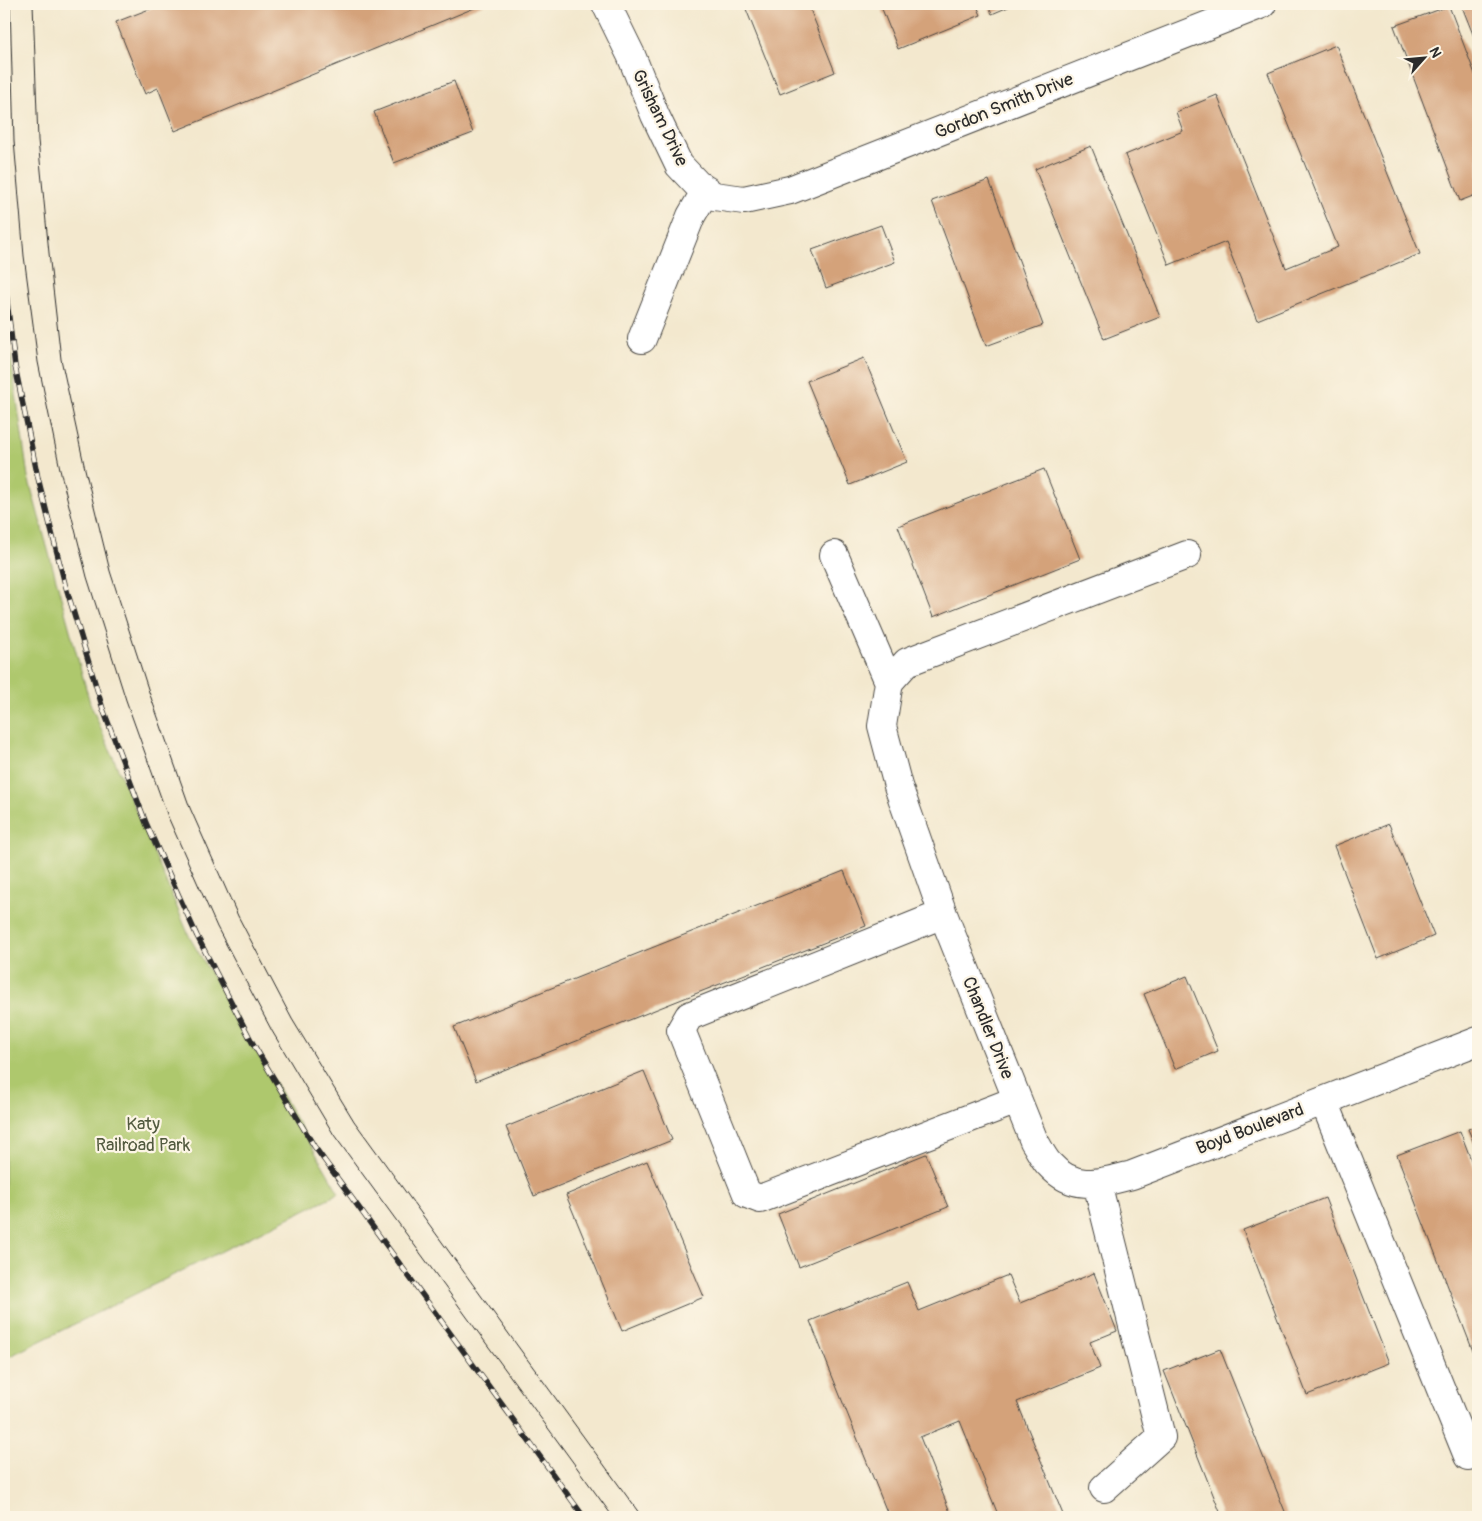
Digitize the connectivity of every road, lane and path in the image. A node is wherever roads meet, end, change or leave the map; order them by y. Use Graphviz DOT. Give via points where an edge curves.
graph roads {
  1 [pos="606,4"];
  2 [pos="1262,4"];
  3 [pos="706,190"];
  4 [pos="744,200"];
  5 [pos="642,338"];
  6 [pos="834,555"];
  7 [pos="1187,555"];
  8 [pos="888,682"];
  9 [pos="942,914"];
  10 [pos="4,965"];
  11 [pos="4,995"];
  12 [pos="1478,1041"];
  13 [pos="1017,1100"];
  14 [pos="1324,1101"];
  15 [pos="1034,1141"];
  16 [pos="1097,1183"];
  17 [pos="1468,1456"];
  18 [pos="1104,1488"];
  1 -- 3 [label="street, Grisham Drive" via="679,165"];
  2 -- 4 [label="street, Gordon Smith Drive" via="790,190"];
  3 -- 4 [label="street, Grisham Drive" via="714,196"];
  3 -- 5 [label="street" via="691,216"];
  6 -- 8 [label="street"];
  7 -- 8 [label="street" via="907,662"];
  8 -- 9 [label="street, Chandler Drive" via="882,726 898,786"];
  9 -- 13 [label="street, Chandler Drive"];
  9 -- 13 [label="street" via="689,1016 681,1030 747,1194 760,1200"];
  10 -- 11 [label="path"];
  12 -- 14 [label="street, Boyd Boulevard"];
  13 -- 15 [label="street, Chandler Drive"];
  14 -- 16 [label="street, Boyd Boulevard" via="1132,1174"];
  14 -- 17 [label="street"];
  15 -- 16 [label="street, Boyd Boulevard" via="1049,1164 1068,1180"];
  16 -- 18 [label="street" via="1161,1437"];
}
